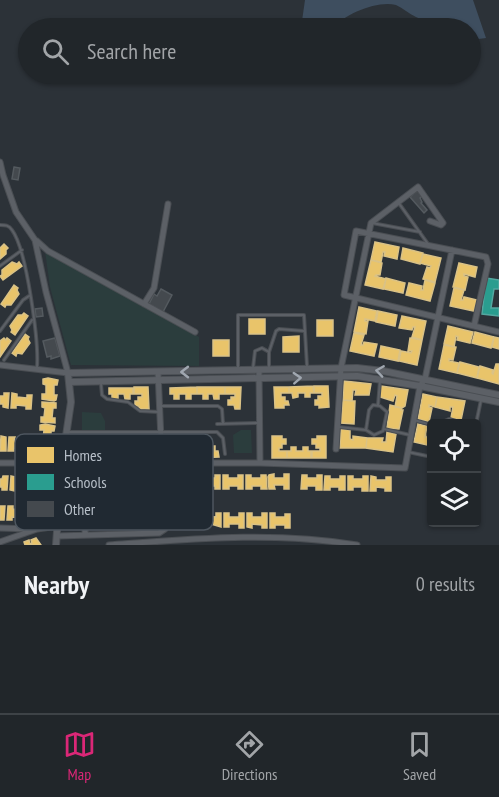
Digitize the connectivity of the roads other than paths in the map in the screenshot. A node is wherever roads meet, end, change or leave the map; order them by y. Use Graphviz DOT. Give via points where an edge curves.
graph roads {
  1 [pos="0,162"];
  2 [pos="398,202"];
  3 [pos="168,204"];
  4 [pos="430,221"];
  5 [pos="371,223"];
  6 [pos="0,225"];
  7 [pos="420,232"];
  8 [pos="369,234"];
  9 [pos="35,240"];
  10 [pos="430,246"];
  11 [pos="22,250"];
  12 [pos="452,250"];
  13 [pos="0,266"];
  14 [pos="30,296"];
  15 [pos="354,298"];
  16 [pos="144,304"];
  17 [pos="438,317"];
  18 [pos="33,319"];
  19 [pos="474,326"];
  20 [pos="0,331"];
  21 [pos="305,331"];
  22 [pos="195,332"];
  23 [pos="499,332"];
  24 [pos="269,352"];
  25 [pos="4,360"];
  26 [pos="0,365"];
  27 [pos="341,368"];
  28 [pos="37,369"];
  29 [pos="307,369"];
  30 [pos="238,371"];
  31 [pos="256,371"];
  32 [pos="269,371"];
  33 [pos="158,372"];
  34 [pos="68,373"];
  35 [pos="341,376"];
  36 [pos="380,379"];
  37 [pos="259,380"];
  38 [pos="425,380"];
  39 [pos="100,381"];
  40 [pos="158,381"];
  41 [pos="70,382"];
  42 [pos="420,386"];
  43 [pos="499,395"];
  44 [pos="481,398"];
  45 [pos="499,402"];
  46 [pos="378,405"];
  47 [pos="160,409"];
  48 [pos="477,419"];
  49 [pos="414,420"];
  50 [pos="260,423"];
  51 [pos="427,423"];
  52 [pos="217,424"];
  53 [pos="223,424"];
  54 [pos="337,426"];
  55 [pos="384,429"];
  56 [pos="366,430"];
  57 [pos="67,432"];
  58 [pos="161,433"];
  59 [pos="411,435"];
  60 [pos="336,449"];
  61 [pos="408,452"];
  62 [pos="225,454"];
  63 [pos="427,456"];
  64 [pos="260,463"];
  65 [pos="213,464"];
  66 [pos="0,528"];
  67 [pos="15,528"];
  68 [pos="34,530"];
  69 [pos="58,530"];
  70 [pos="85,530"];
  71 [pos="164,530"];
  72 [pos="85,534"];
  73 [pos="57,536"];
  74 [pos="0,542"];
  75 [pos="56,545"];
  76 [pos="109,545"];
  77 [pos="357,545"];
  1 -- 9 [label="street" via="16,212"];
  2 -- 4 [label="street" via="418,187 443,223"];
  2 -- 5 [label="street"];
  2 -- 7 [label="lane"];
  3 -- 16 [label="street" via="154,288"];
  5 -- 7 [label="lane"];
  5 -- 8 [label="street"];
  6 -- 11 [label="lane" via="12,229"];
  7 -- 10 [label="lane"];
  8 -- 10 [label="street"];
  8 -- 15 [label="street"];
  8 -- 15 [label="street" via="356,231 344,295"];
  9 -- 16 [label="street"];
  9 -- 34 [label="street"];
  10 -- 12 [label="street"];
  11 -- 13 [label="lane"];
  11 -- 14 [label="lane"];
  12 -- 17 [label="street"];
  12 -- 19 [label="street" via="486,257 488,264"];
  14 -- 18 [label="lane"];
  14 -- 20 [label="lane"];
  15 -- 17 [label="street"];
  15 -- 27 [label="street"];
  16 -- 22 [label="street"];
  17 -- 19 [label="street"];
  17 -- 38 [label="street"];
  18 -- 25 [label="lane"];
  18 -- 28 [label="lane"];
  19 -- 23 [label="street"];
  21 -- 24 [label="lane" via="279,329"];
  21 -- 29 [label="lane"];
  21 -- 30 [label="lane" via="304,315 237,315"];
  24 -- 31 [label="lane" via="262,348 255,351"];
  24 -- 32 [label="lane"];
  26 -- 28 [label="street"];
  27 -- 29 [label="street"];
  27 -- 35 [label="street"];
  38 -- 27 [label="street, one-way"];
  28 -- 34 [label="street"];
  29 -- 32 [label="street"];
  30 -- 31 [label="street"];
  30 -- 33 [label="street, one-way"];
  31 -- 32 [label="street"];
  31 -- 37 [label="street"];
  33 -- 34 [label="street"];
  33 -- 40 [label="street"];
  34 -- 41 [label="street"];
  35 -- 36 [label="street"];
  37 -- 35 [label="street, one-way"];
  35 -- 54 [label="street"];
  36 -- 42 [label="street"];
  36 -- 46 [label="lane"];
  37 -- 40 [label="street"];
  37 -- 50 [label="street"];
  38 -- 42 [label="street"];
  38 -- 43 [label="street"];
  39 -- 40 [label="street"];
  39 -- 41 [label="street"];
  39 -- 47 [label="lane" via="107,399 128,402 140,411"];
  40 -- 47 [label="street"];
  41 -- 57 [label="street"];
  42 -- 44 [label="street"];
  42 -- 49 [label="street"];
  44 -- 45 [label="street"];
  44 -- 48 [label="lane"];
  46 -- 55 [label="lane" via="387,412"];
  46 -- 56 [label="lane" via="369,410"];
  47 -- 53 [label="lane" via="218,406 222,409"];
  47 -- 58 [label="street"];
  49 -- 51 [label="lane"];
  49 -- 59 [label="street"];
  50 -- 53 [label="lane"];
  50 -- 64 [label="street"];
  52 -- 53 [label="lane"];
  54 -- 56 [label="lane"];
  54 -- 60 [label="street"];
  55 -- 56 [label="lane" via="374,435"];
  55 -- 59 [label="lane"];
  57 -- 58 [label="lane"];
  58 -- 62 [label="lane" via="217,432 222,436"];
  59 -- 61 [label="street"];
  61 -- 63 [label="lane"];
  61 -- 64 [label="street" via="405,468"];
  64 -- 65 [label="street"];
  66 -- 67 [label="street"];
  68 -- 74 [label="street"];
  69 -- 73 [label="street"];
  70 -- 72 [label="street"];
  71 -- 72 [label="street"];
  72 -- 73 [label="street"];
  73 -- 75 [label="street"];
  76 -- 77 [label="street" via="251,537"];
}
